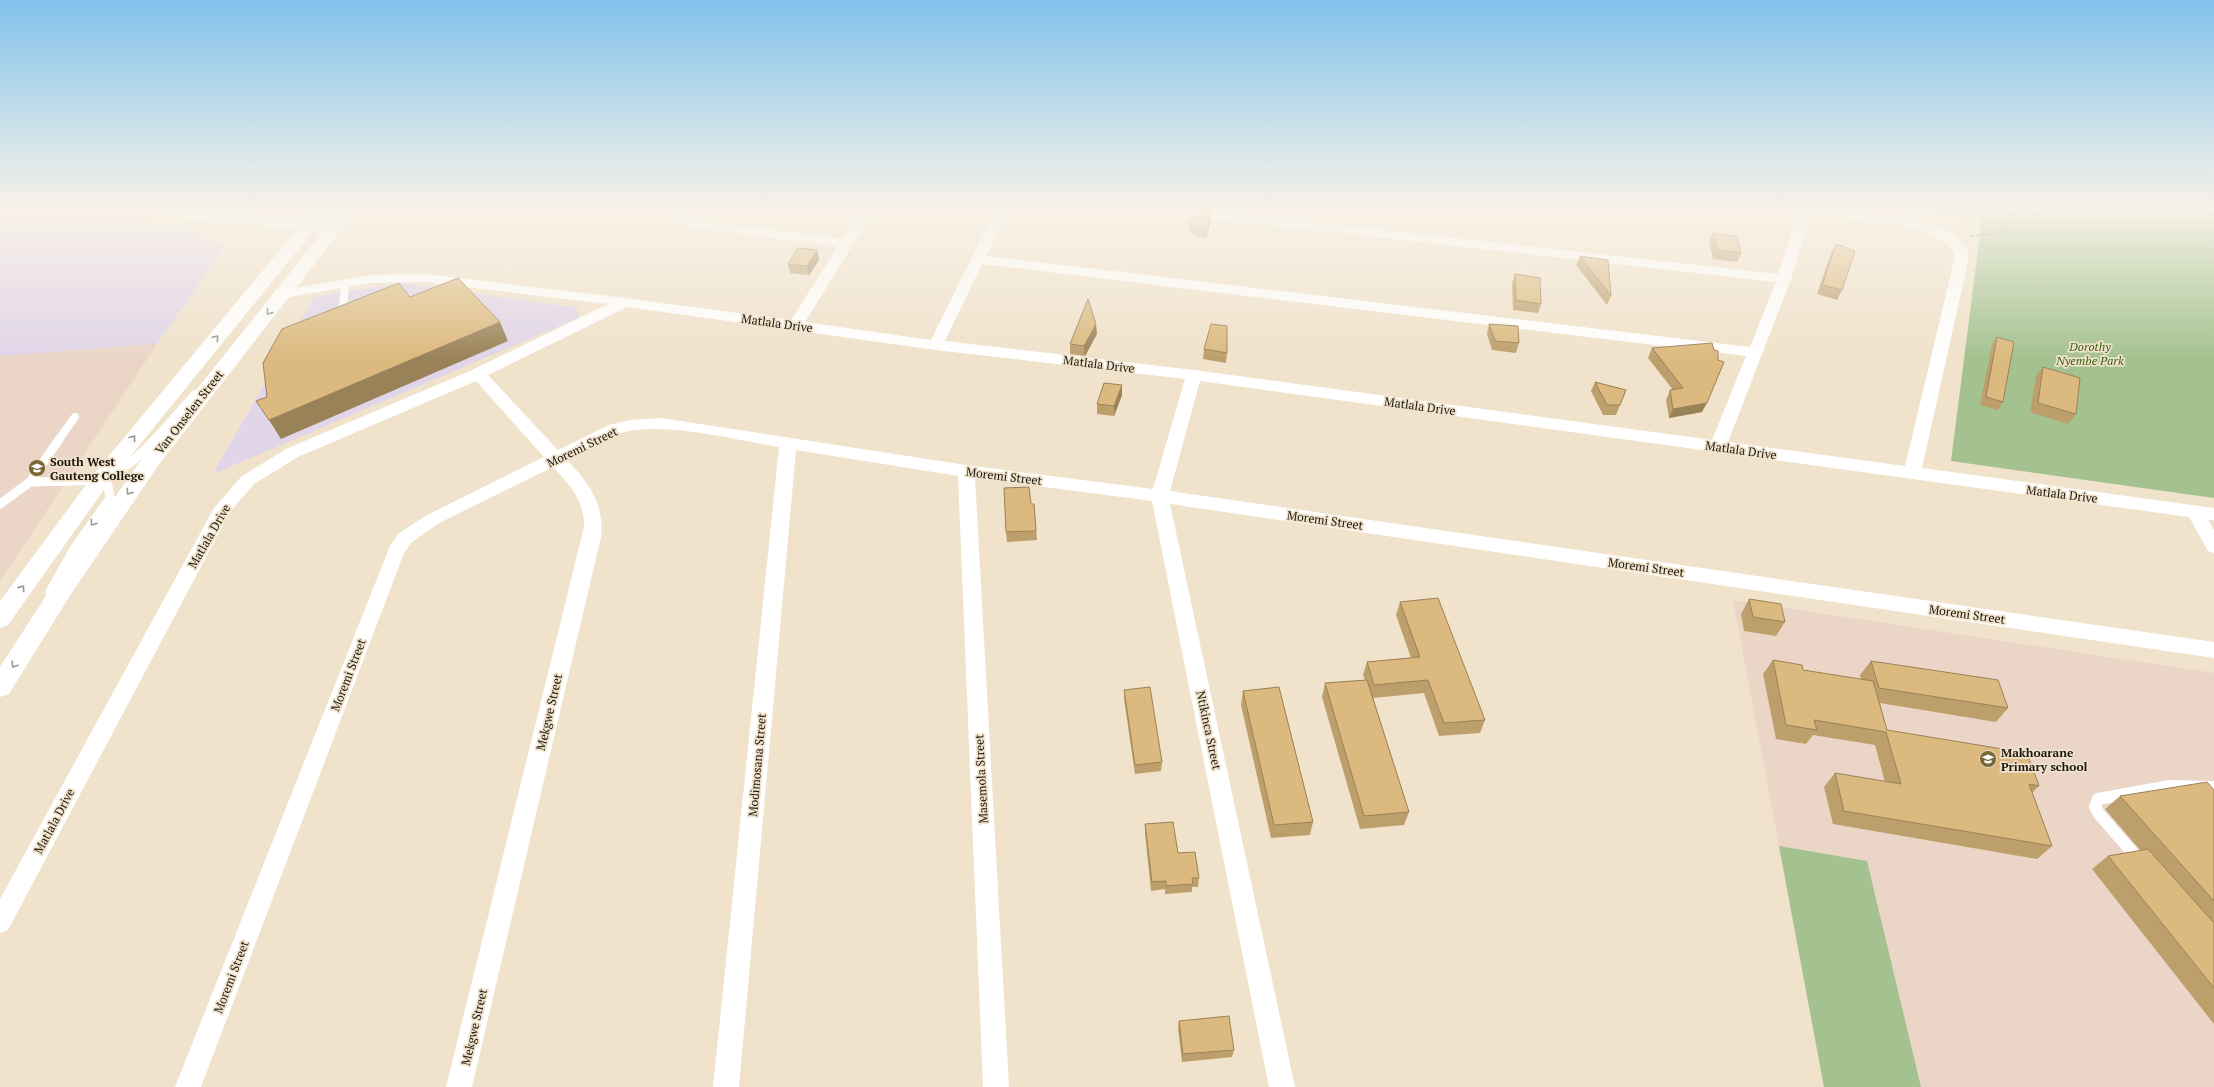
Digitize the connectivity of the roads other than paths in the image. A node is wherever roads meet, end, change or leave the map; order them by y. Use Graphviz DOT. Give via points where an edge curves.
graph roads {
  1 [pos="282,258"];
  2 [pos="311,258"];
  3 [pos="837,258"];
  4 [pos="1598,258"];
  5 [pos="1790,258"];
  6 [pos="1962,258"];
  7 [pos="978,259"];
  8 [pos="1784,279"];
  9 [pos="345,284"];
  10 [pos="283,294"];
  11 [pos="625,302"];
  12 [pos="360,309"];
  13 [pos="796,325"];
  14 [pos="936,345"];
  15 [pos="1755,352"];
  16 [pos="235,355"];
  17 [pos="478,374"];
  18 [pos="1194,375"];
  19 [pos="75,417"];
  20 [pos="788,444"];
  21 [pos="1718,447"];
  22 [pos="557,459"];
  23 [pos="966,471"];
  24 [pos="1912,474"];
  25 [pos="101,479"];
  26 [pos="30,482"];
  27 [pos="1160,496"];
  28 [pos="0,504"];
  29 [pos="2195,511"];
  30 [pos="2214,514"];
  31 [pos="2214,546"];
  32 [pos="0,620"];
  33 [pos="27,644"];
  34 [pos="2214,650"];
  35 [pos="0,687"];
  36 [pos="2214,786"];
  37 [pos="2146,868"];
  38 [pos="0,922"];
  39 [pos="188,1087"];
  40 [pos="459,1087"];
  41 [pos="726,1087"];
  42 [pos="996,1087"];
  43 [pos="1282,1087"];
  25 -- 1 [label="main road, one-way"];
  2 -- 10 [label="main road, Van Onselen Street"];
  3 -- 13 [label="street"];
  4 -- 8 [label="street"];
  5 -- 8 [label="street"];
  6 -- 24 [label="street"];
  7 -- 14 [label="street"];
  7 -- 15 [label="street"];
  8 -- 15 [label="street"];
  9 -- 10 [label="street, Matlala Drive"];
  9 -- 11 [label="street, Matlala Drive" via="387,277 425,278"];
  9 -- 12 [label="lane" via="343,309"];
  10 -- 16 [label="main road, Van Onselen Street, one-way"];
  11 -- 13 [label="street, Matlala Drive"];
  11 -- 17 [label="street, Matlala Drive"];
  13 -- 14 [label="street, Matlala Drive"];
  14 -- 18 [label="street, Matlala Drive"];
  15 -- 21 [label="street"];
  16 -- 25 [label="lane" via="186,403 143,453"];
  16 -- 33 [label="main road, Van Onselen Street, one-way" via="153,458"];
  17 -- 22 [label="street, Mekgwe Street"];
  17 -- 38 [label="street, Matlala Drive" via="292,453 254,476 236,491 223,508"];
  18 -- 21 [label="street, Matlala Drive"];
  18 -- 27 [label="street, Ntikinca Street"];
  19 -- 26 [label="lane"];
  20 -- 22 [label="street, Moremi Street" via="661,423 647,423 615,429"];
  20 -- 23 [label="street, Moremi Street"];
  20 -- 41 [label="street, Modimosana Street"];
  21 -- 24 [label="street, Matlala Drive"];
  22 -- 39 [label="street, Moremi Street" via="433,519 405,538 396,551"];
  22 -- 40 [label="street, Mekgwe Street" via="590,501 594,513 593,528"];
  23 -- 27 [label="street, Moremi Street"];
  23 -- 42 [label="street, Masemola Street"];
  24 -- 29 [label="street, Matlala Drive"];
  25 -- 26 [label="lane"];
  32 -- 25 [label="main road, one-way"];
  25 -- 33 [label="lane, one-way" via="108,486 110,498 59,575"];
  26 -- 28 [label="lane"];
  27 -- 34 [label="street, Moremi Street"];
  27 -- 43 [label="street, Ntikinca Street"];
  29 -- 30 [label="street, Matlala Drive"];
  29 -- 31 [label="street"];
  33 -- 35 [label="main road, Van Onselen Street, one-way"];
  36 -- 37 [label="lane" via="2170,785 2098,799 2096,802 2099,814"];
}
